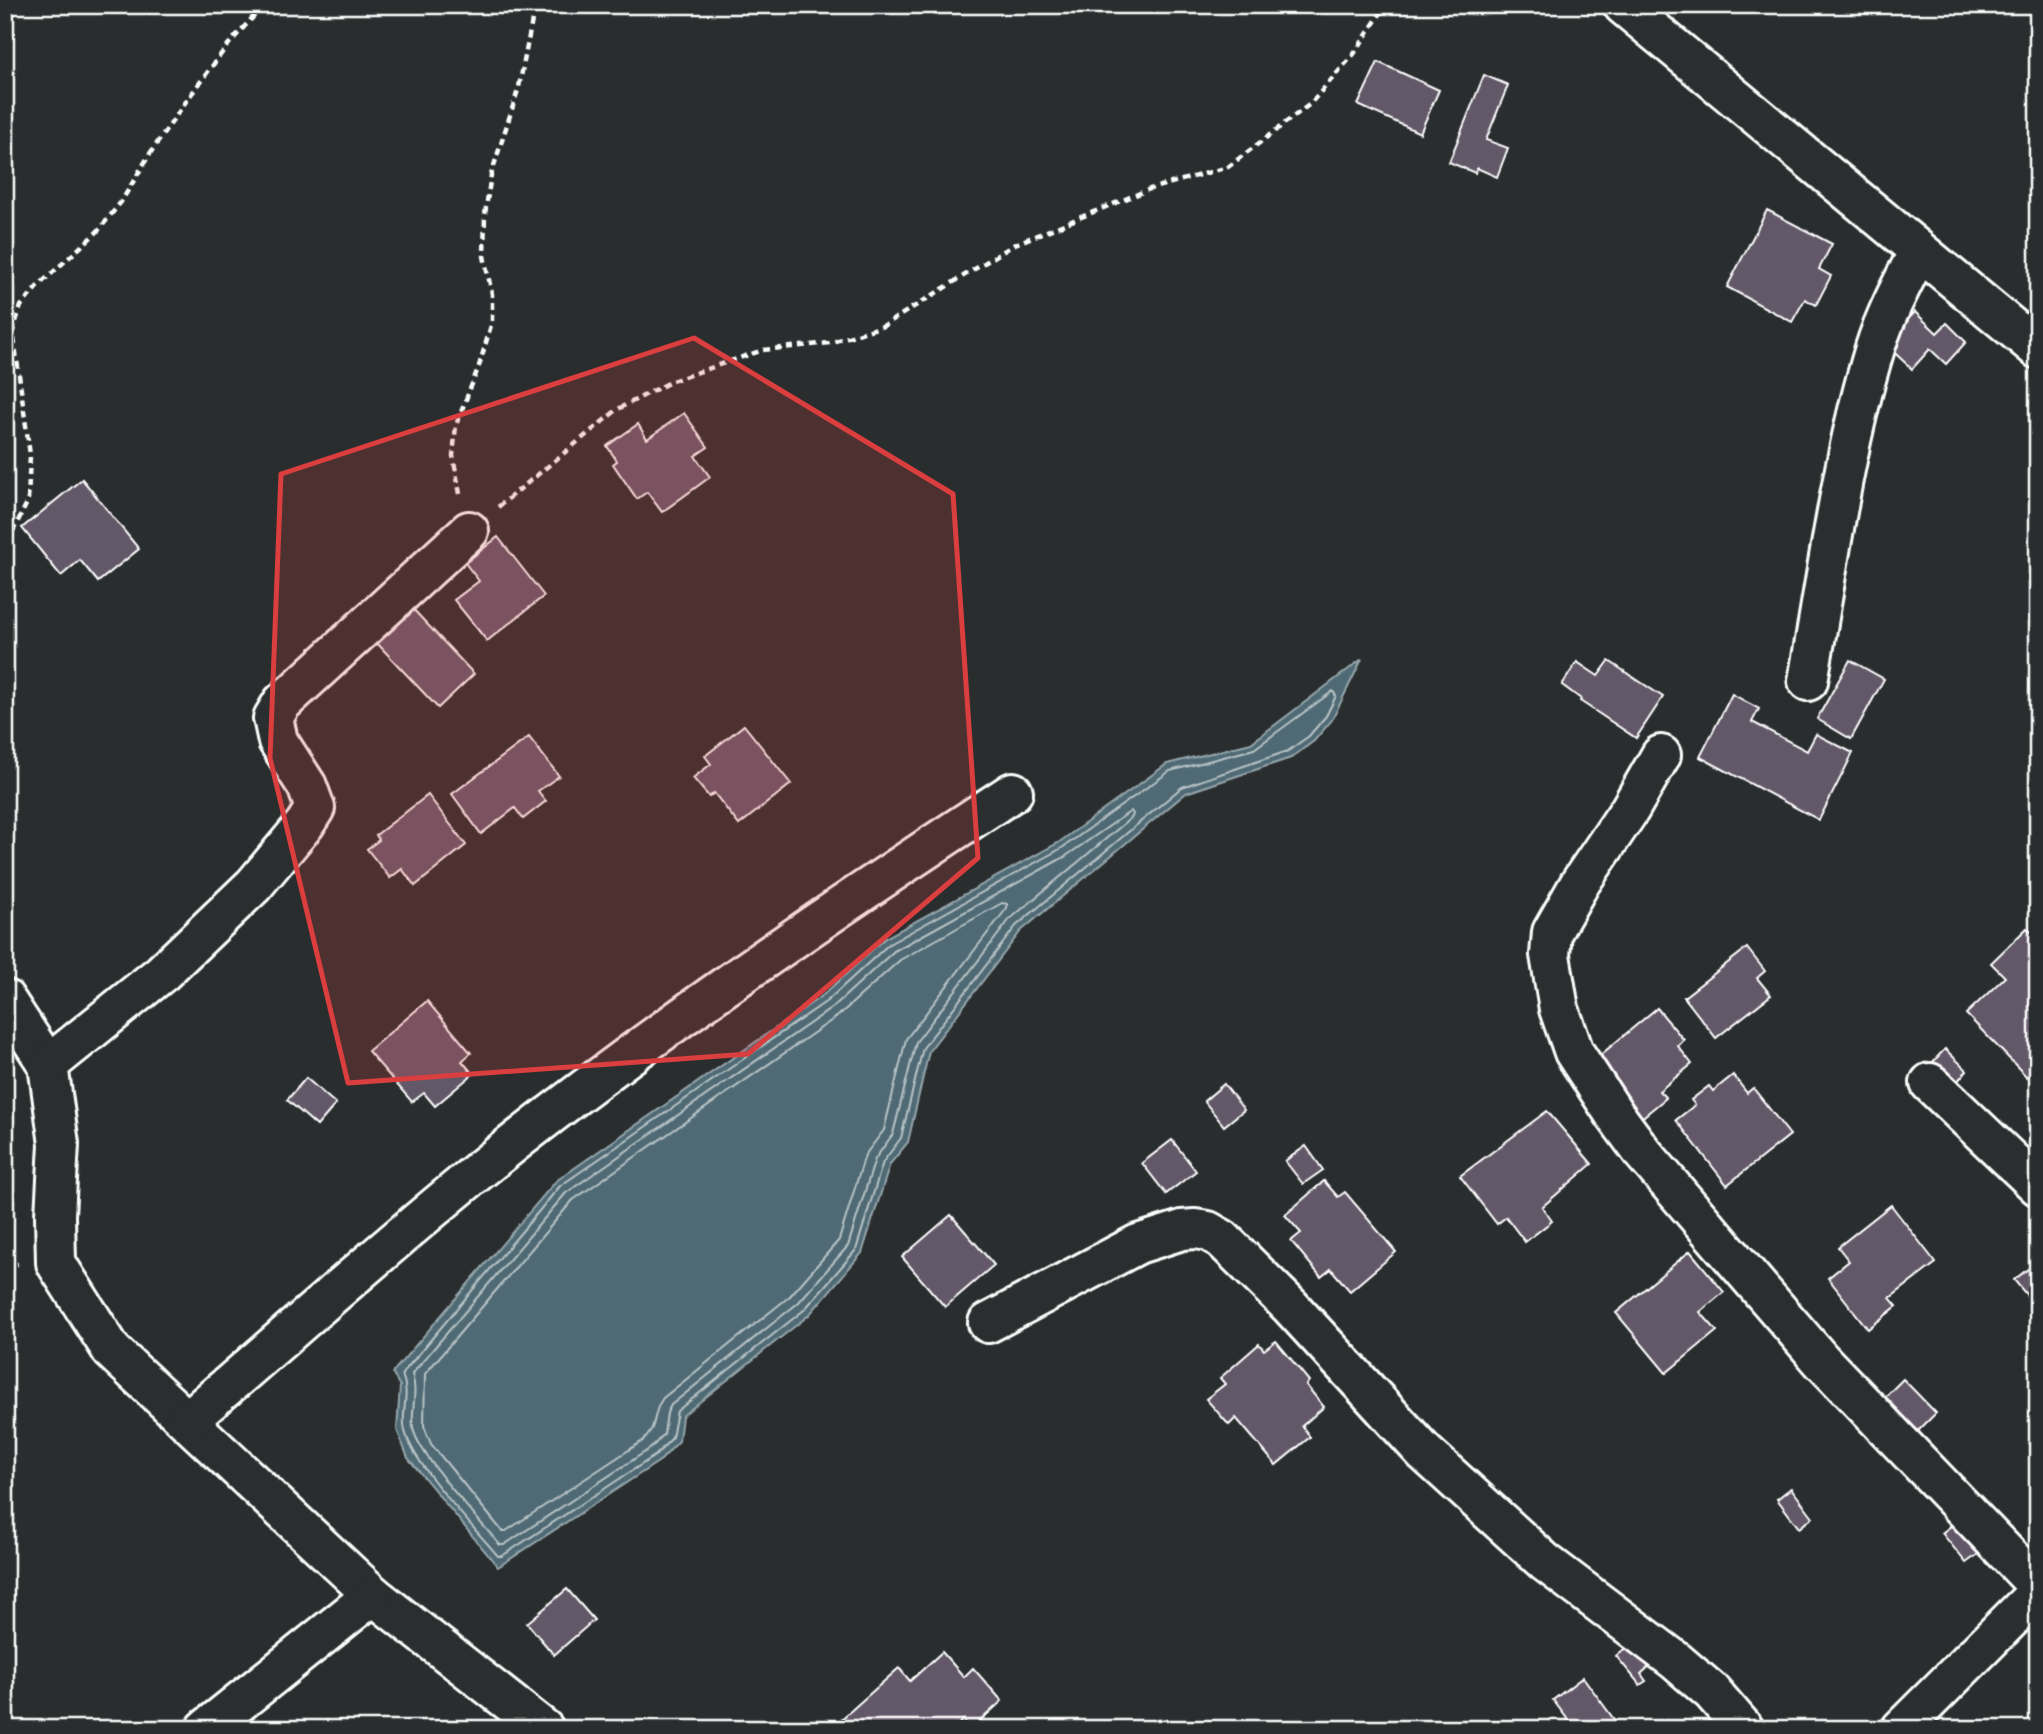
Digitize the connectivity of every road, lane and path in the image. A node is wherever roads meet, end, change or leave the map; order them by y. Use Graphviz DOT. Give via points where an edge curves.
graph roads {
  1 [pos="264,5"];
  2 [pos="535,5"];
  3 [pos="1387,5"];
  4 [pos="1623,5"];
  5 [pos="1919,251"];
  6 [pos="2038,349"];
  7 [pos="469,531"];
  8 [pos="5,541"];
  9 [pos="1808,681"];
  10 [pos="1661,755"];
  11 [pos="1013,792"];
  12 [pos="5,999"];
  13 [pos="48,1065"];
  14 [pos="1930,1083"];
  15 [pos="2038,1186"];
  16 [pos="988,1323"];
  17 [pos="187,1421"];
  18 [pos="2038,1586"];
  19 [pos="2038,1592"];
  20 [pos="373,1595"];
  21 [pos="206,1729"];
  22 [pos="544,1729"];
  23 [pos="1744,1729"];
  24 [pos="1901,1729"];
  1 -- 8 [label="path" via="187,100 98,231 21,306 13,331 30,455 28,501"];
  2 -- 7 [label="path" via="519,88 491,174 485,214 484,256 492,322 456,425 453,456"];
  3 -- 7 [label="path" via="1354,54 1310,104 1228,167 1150,189 1015,244 883,326 829,343 763,350 672,381 618,409"];
  4 -- 5 [label="street"];
  5 -- 6 [label="street"];
  5 -- 9 [label="street" via="1876,347 1832,538"];
  7 -- 13 [label="street" via="282,703 273,718 278,741 307,786 315,808 305,824 254,885 162,973"];
  10 -- 18 [label="street" via="1552,932 1549,955 1556,995 1574,1052 1643,1153 1821,1360"];
  11 -- 17 [label="street" via="855,895 682,1017 492,1161"];
  12 -- 13 [label="street"];
  13 -- 17 [label="street" via="59,1144 56,1263 112,1351"];
  14 -- 15 [label="street"];
  16 -- 23 [label="street" via="1138,1244 1182,1230 1208,1231 1222,1239 1290,1306 1424,1452 1545,1562 1712,1692"];
  17 -- 20 [label="street"];
  19 -- 24 [label="street"];
  20 -- 21 [label="street"];
  20 -- 22 [label="street"];
}
